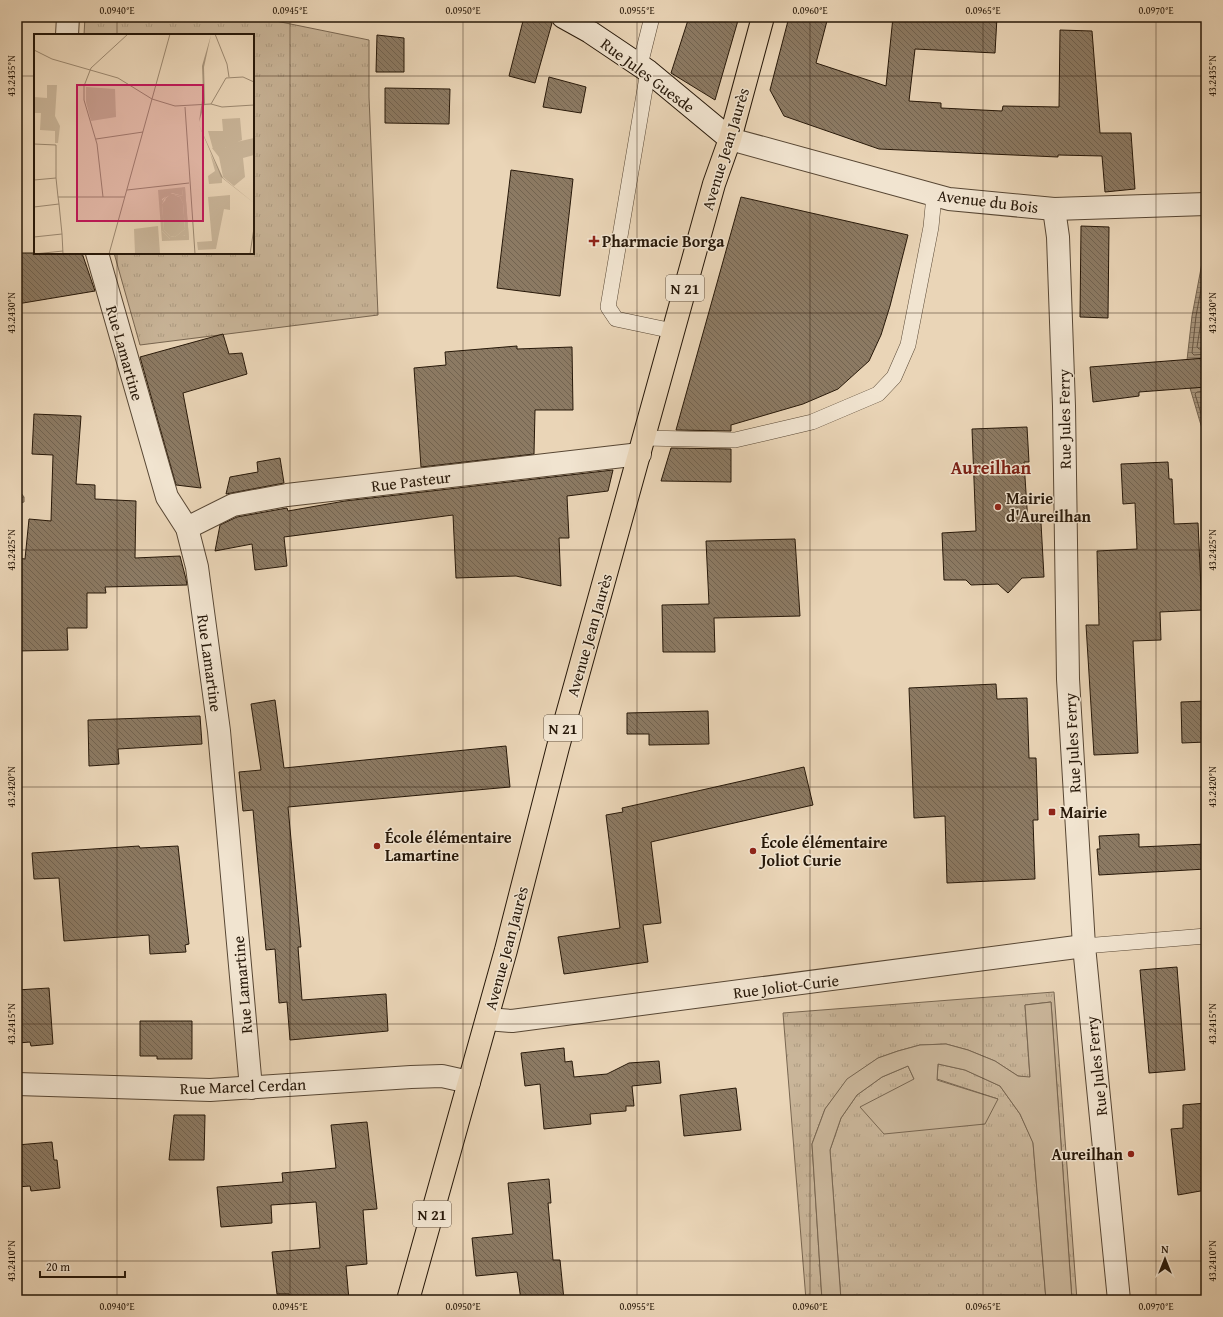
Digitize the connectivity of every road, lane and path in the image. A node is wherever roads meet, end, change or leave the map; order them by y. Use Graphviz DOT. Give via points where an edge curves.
graph roads {
  1 [pos="68,17"];
  2 [pos="563,17"];
  3 [pos="652,17"];
  4 [pos="763,17"];
  5 [pos="67,34"];
  6 [pos="644,68"];
  7 [pos="730,139"];
  8 [pos="934,196"];
  9 [pos="1204,204"];
  10 [pos="1054,209"];
  11 [pos="97,254"];
  12 [pos="673,331"];
  13 [pos="642,446"];
  14 [pos="187,528"];
  15 [pos="1206,936"];
  16 [pos="1084,946"];
  17 [pos="487,1019"];
  18 [pos="469,1082"];
  19 [pos="17,1084"];
  20 [pos="251,1088"];
  21 [pos="408,1300"];
  22 [pos="1119,1300"];
  1 -- 5 [label="street"];
  2 -- 6 [label="street, Rue Jules Guesde"];
  3 -- 6 [label="lane"];
  4 -- 7 [label="main road, Avenue Jean Jaurès / N 21"];
  6 -- 7 [label="street, Rue Jules Guesde"];
  6 -- 12 [label="lane" via="608,306 616,319"];
  7 -- 8 [label="street, Avenue du Bois"];
  7 -- 12 [label="main road, Avenue Jean Jaurès / N 21" via="714,184"];
  8 -- 10 [label="street, Avenue du Bois" via="975,203"];
  8 -- 13 [label="lane" via="924,269 908,345 894,377 878,394 812,422 735,440"];
  9 -- 10 [label="street, Avenue du Bois"];
  10 -- 16 [label="street, Rue Jules Ferry" via="1058,237 1064,406 1068,680"];
  11 -- 14 [label="street, Rue Lamartine" via="167,497"];
  12 -- 13 [label="main road, Avenue Jean Jaurès / N 21"];
  13 -- 14 [label="street, Rue Pasteur" via="287,495 233,505"];
  13 -- 17 [label="main road, Avenue Jean Jaurès / N 21" via="558,747"];
  14 -- 20 [label="street, Rue Lamartine" via="197,567 220,731"];
  15 -- 16 [label="lane"];
  16 -- 17 [label="street, Rue Joliot-Curie" via="512,1021"];
  16 -- 22 [label="street, Rue Jules Ferry"];
  17 -- 18 [label="main road, Avenue Jean Jaurès / N 21"];
  18 -- 20 [label="street, Rue Marcel Cerdan" via="442,1076"];
  18 -- 21 [label="main road, Avenue Jean Jaurès / N 21"];
  19 -- 20 [label="street, Rue Marcel Cerdan" via="210,1090"];
}
